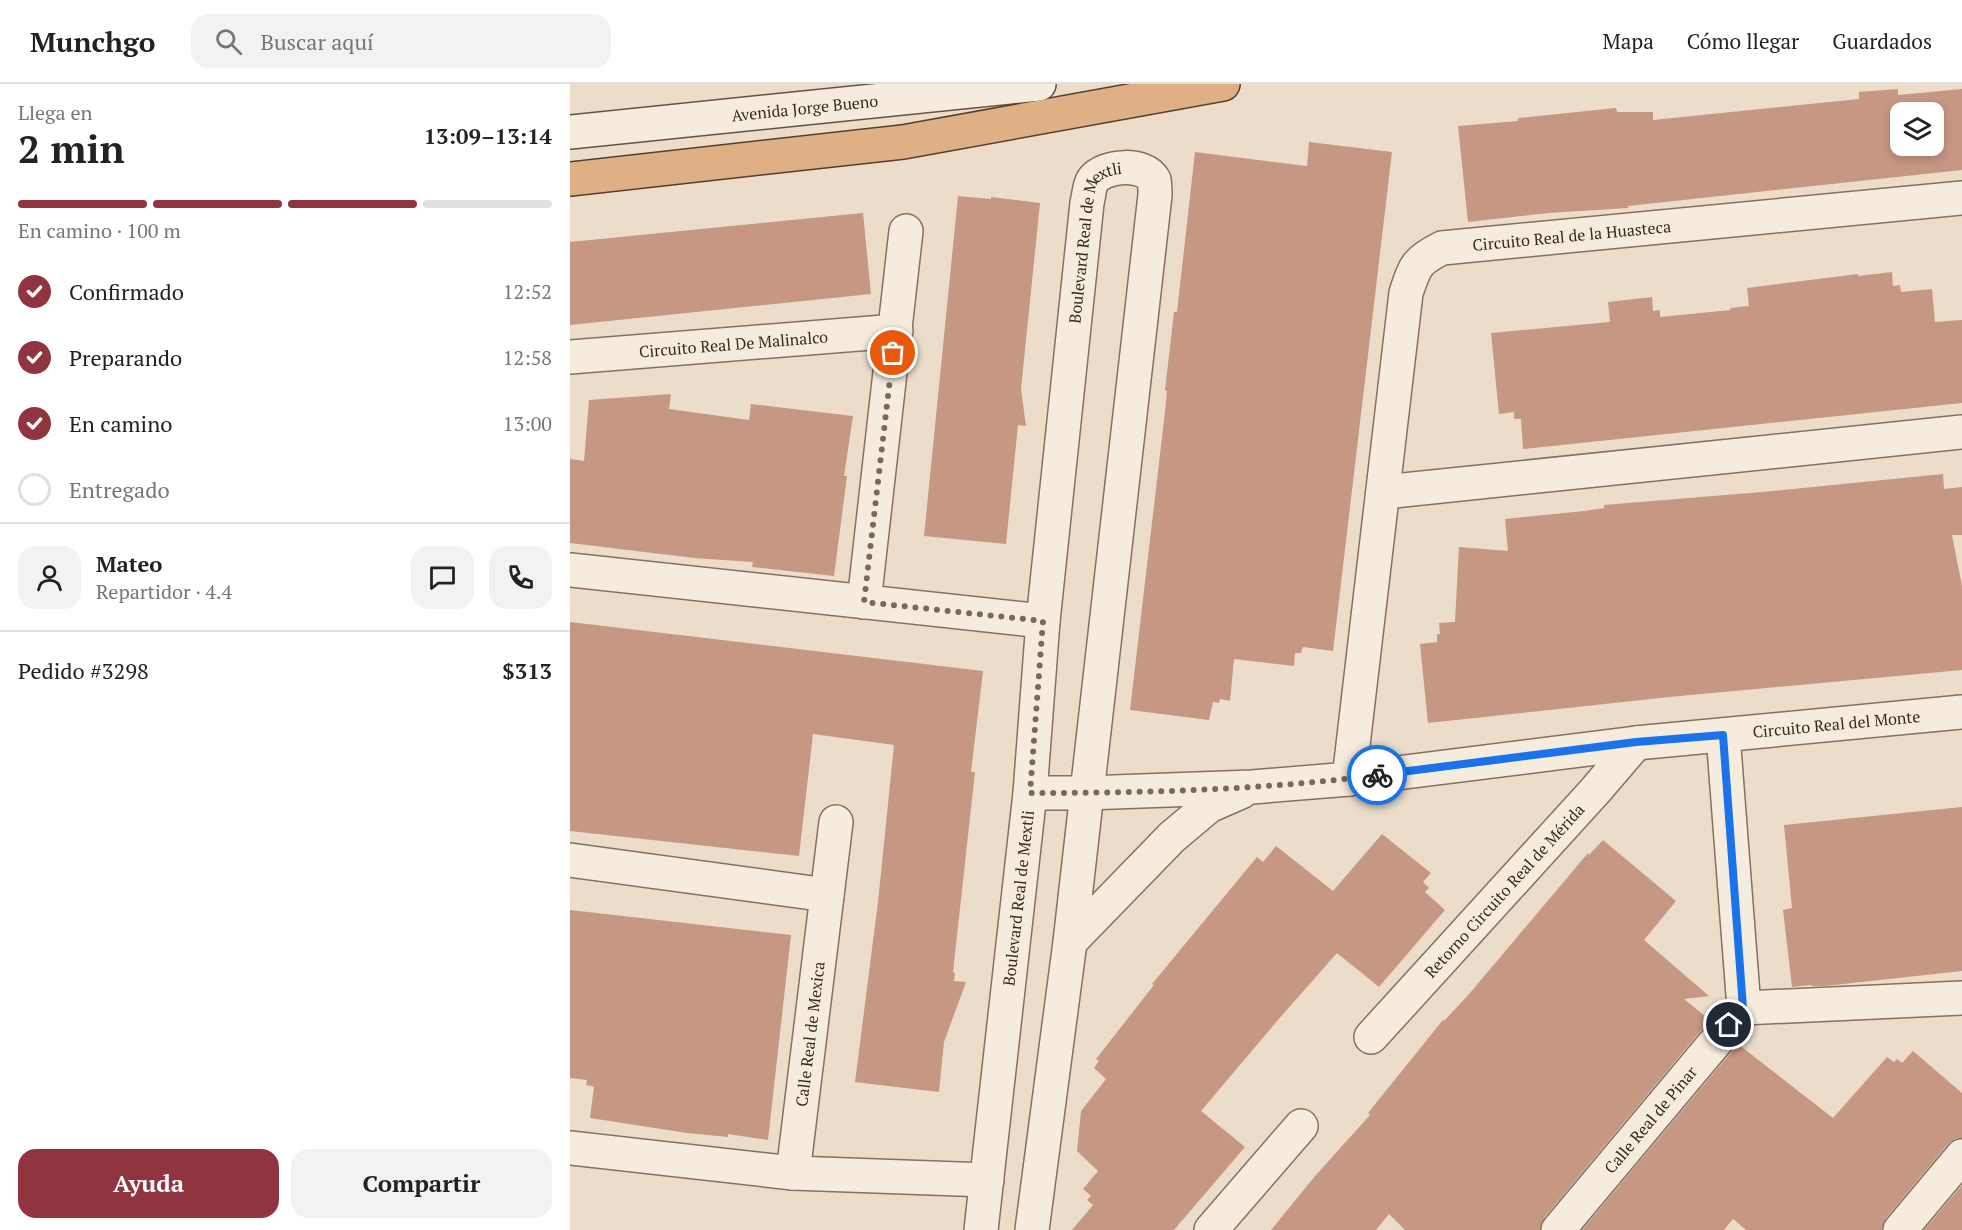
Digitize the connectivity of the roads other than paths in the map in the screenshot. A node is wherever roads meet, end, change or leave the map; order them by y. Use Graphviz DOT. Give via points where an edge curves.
graph roads {
  1 [pos="1039,84"];
  2 [pos="1223,84"];
  3 [pos="570,132"];
  4 [pos="570,179"];
  5 [pos="1962,198"];
  6 [pos="906,231"];
  7 [pos="896,331"];
  8 [pos="570,357"];
  9 [pos="1962,432"];
  10 [pos="1384,492"];
  11 [pos="570,570"];
  12 [pos="864,602"];
  13 [pos="1043,621"];
  14 [pos="1962,712"];
  15 [pos="1723,735"];
  16 [pos="1636,742"];
  17 [pos="1349,779"];
  18 [pos="1252,787"];
  19 [pos="1030,793"];
  20 [pos="1086,793"];
  21 [pos="836,822"];
  22 [pos="570,860"];
  23 [pos="827,896"];
  24 [pos="1070,942"];
  25 [pos="1962,998"];
  26 [pos="1743,1008"];
  27 [pos="1371,1037"];
  28 [pos="1301,1126"];
  29 [pos="570,1148"];
  30 [pos="1962,1156"];
  31 [pos="793,1173"];
  32 [pos="987,1180"];
  33 [pos="981,1230"];
  34 [pos="1032,1230"];
  35 [pos="1211,1230"];
  36 [pos="1558,1230"];
  37 [pos="1900,1230"];
  1 -- 3 [label="street, Avenida Jorge Bueno"];
  2 -- 4 [label="highway" via="903,142"];
  5 -- 10 [label="street, Circuito Real de la Huasteca" via="1442,248 1423,257 1406,293"];
  6 -- 7 [label="street"];
  7 -- 8 [label="street, Circuito Real De Malinalco"];
  7 -- 12 [label="street"];
  9 -- 10 [label="street"];
  10 -- 17 [label="street, Circuito Real de la Huasteca"];
  11 -- 12 [label="street"];
  12 -- 13 [label="street"];
  13 -- 19 [label="street, Boulevard Real de Mextli"];
  13 -- 20 [label="street, Boulevard Real de Mextli" via="1090,192 1092,182 1102,171 1131,168 1146,172 1154,180 1155,195"];
  14 -- 15 [label="street, Circuito Real del Monte"];
  15 -- 16 [label="street, Circuito Real del Monte"];
  15 -- 26 [label="street"];
  16 -- 17 [label="street, Circuito Real del Monte"];
  16 -- 27 [label="street, Retorno Circuito Real de Mérida"];
  17 -- 18 [label="street, Circuito Real del Monte"];
  18 -- 20 [label="street, Circuito Real del Monte"];
  18 -- 24 [label="street" via="1209,806 1172,837"];
  19 -- 20 [label="street, Circuito Real del Monte"];
  19 -- 32 [label="street, Boulevard Real de Mextli"];
  20 -- 24 [label="street, Boulevard Real de Mextli"];
  21 -- 23 [label="street, Calle Real de Mexica"];
  22 -- 23 [label="street"];
  23 -- 31 [label="street, Calle Real de Mexica"];
  24 -- 34 [label="street, Boulevard Real de Mextli"];
  25 -- 26 [label="street"];
  26 -- 36 [label="street, Calle Real de Pinar"];
  28 -- 35 [label="street"];
  29 -- 31 [label="street"];
  30 -- 37 [label="street"];
  31 -- 32 [label="street"];
  32 -- 33 [label="street, Boulevard Real de Mextli"];
}
